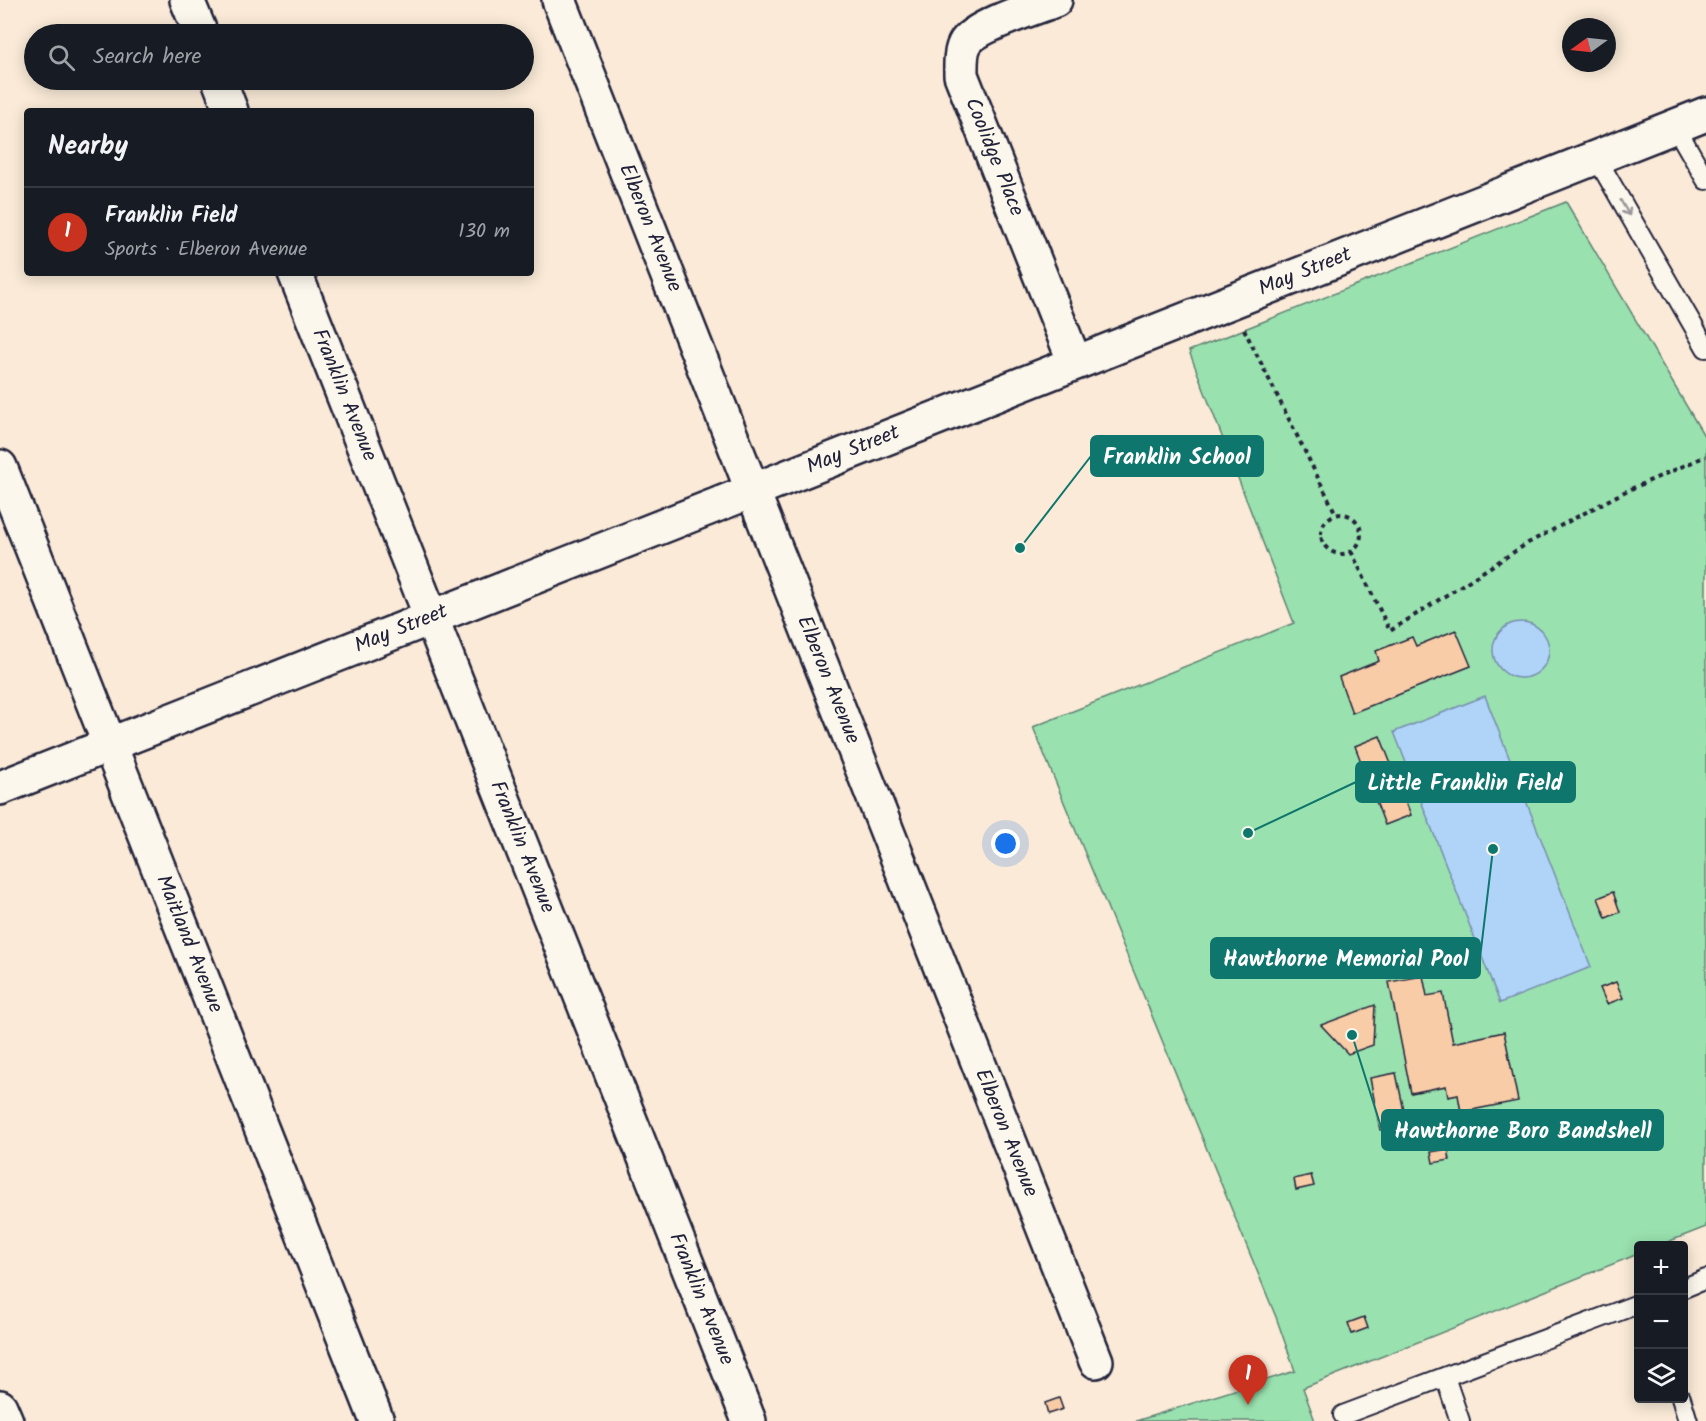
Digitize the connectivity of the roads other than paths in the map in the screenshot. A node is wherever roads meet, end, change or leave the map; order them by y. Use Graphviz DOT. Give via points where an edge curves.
graph roads {
  1 [pos="187,0"];
  2 [pos="560,0"];
  3 [pos="1054,0"];
  4 [pos="197,24"];
  5 [pos="223,90"];
  6 [pos="230,108"];
  7 [pos="1706,114"];
  8 [pos="1675,126"];
  9 [pos="1596,157"];
  10 [pos="1706,180"];
  11 [pos="296,276"];
  12 [pos="1706,348"];
  13 [pos="1075,363"];
  14 [pos="0,467"];
  15 [pos="753,490"];
  16 [pos="431,617"];
  17 [pos="110,745"];
  18 [pos="0,788"];
  19 [pos="1706,1279"];
  20 [pos="1688,1285"];
  21 [pos="1634,1306"];
  22 [pos="1096,1361"];
  23 [pos="1445,1377"];
  24 [pos="1683,1403"];
  25 [pos="0,1407"];
  26 [pos="1343,1415"];
  27 [pos="6,1421"];
  28 [pos="377,1421"];
  29 [pos="749,1421"];
  30 [pos="1460,1421"];
  31 [pos="1688,1421"];
  1 -- 4 [label="street"];
  2 -- 15 [label="street, Elberon Avenue"];
  3 -- 13 [label="street, Coolidge Place" via="976,33 966,43 961,75"];
  5 -- 6 [label="street"];
  7 -- 8 [label="street, May Street"];
  8 -- 9 [label="street, May Street"];
  8 -- 10 [label="lane"];
  9 -- 12 [label="lane, one-way"];
  9 -- 13 [label="street, May Street"];
  11 -- 16 [label="street, Franklin Avenue"];
  13 -- 15 [label="street, May Street"];
  14 -- 17 [label="street, Maitland Avenue"];
  15 -- 16 [label="street, May Street"];
  15 -- 22 [label="street, Elberon Avenue"];
  16 -- 17 [label="street, May Street"];
  16 -- 29 [label="street, Franklin Avenue"];
  17 -- 18 [label="street, May Street"];
  17 -- 28 [label="street, Maitland Avenue"];
  19 -- 20 [label="lane"];
  21 -- 23 [label="lane"];
  23 -- 26 [label="lane"];
  23 -- 30 [label="lane"];
  24 -- 31 [label="lane"];
  25 -- 27 [label="street"];
}
